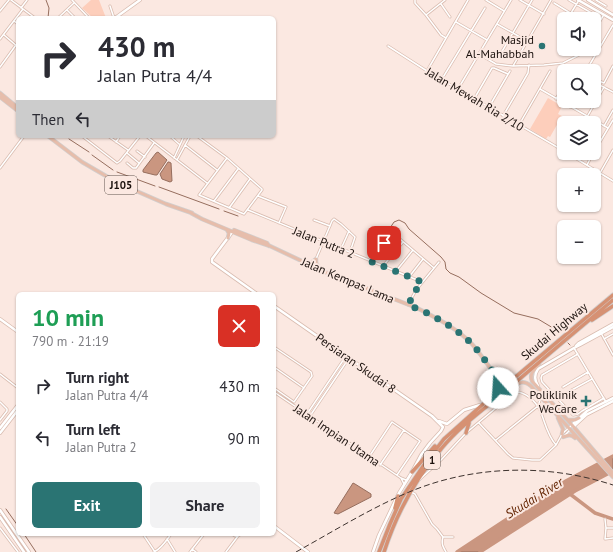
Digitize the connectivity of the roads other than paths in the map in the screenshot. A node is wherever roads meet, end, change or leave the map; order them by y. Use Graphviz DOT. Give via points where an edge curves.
graph roads {
  1 [pos="10,0"];
  2 [pos="27,0"];
  3 [pos="72,0"];
  4 [pos="140,0"];
  5 [pos="445,0"];
  6 [pos="486,0"];
  7 [pos="511,0"];
  8 [pos="520,0"];
  9 [pos="532,0"];
  10 [pos="552,0"];
  11 [pos="569,0"];
  12 [pos="579,0"];
  13 [pos="588,0"];
  14 [pos="596,0"];
  15 [pos="415,1"];
  16 [pos="466,1"];
  17 [pos="75,3"];
  18 [pos="554,3"];
  19 [pos="585,3"];
  20 [pos="441,4"];
  21 [pos="576,4"];
  22 [pos="528,5"];
  23 [pos="110,6"];
  24 [pos="598,6"];
  25 [pos="606,6"];
  26 [pos="22,8"];
  27 [pos="485,8"];
  28 [pos="67,10"];
  29 [pos="595,10"];
  30 [pos="0,11"];
  31 [pos="504,11"];
  32 [pos="569,12"];
  33 [pos="572,12"];
  34 [pos="589,12"];
  35 [pos="544,14"];
  36 [pos="426,15"];
  37 [pos="604,15"];
  38 [pos="613,15"];
  39 [pos="17,16"];
  40 [pos="32,16"];
  41 [pos="60,16"];
  42 [pos="73,16"];
  43 [pos="87,16"];
  44 [pos="114,16"];
  45 [pos="118,16"];
  46 [pos="450,17"];
  47 [pos="16,18"];
  48 [pos="601,20"];
  49 [pos="613,20"];
  50 [pos="14,21"];
  51 [pos="456,22"];
  52 [pos="497,24"];
  53 [pos="613,25"];
  54 [pos="471,31"];
  55 [pos="512,33"];
  56 [pos="3,35"];
  57 [pos="446,38"];
  58 [pos="0,39"];
  59 [pos="487,40"];
  60 [pos="527,41"];
  61 [pos="16,45"];
  62 [pos="388,46"];
  63 [pos="16,47"];
  64 [pos="479,54"];
  65 [pos="500,55"];
  66 [pos="577,56"];
  67 [pos="590,64"];
  68 [pos="529,65"];
  69 [pos="0,66"];
  70 [pos="513,66"];
  71 [pos="613,66"];
  72 [pos="550,70"];
  73 [pos="427,71"];
  74 [pos="510,71"];
  75 [pos="508,74"];
  76 [pos="442,80"];
  77 [pos="601,82"];
  78 [pos="601,86"];
  79 [pos="604,88"];
  80 [pos="458,89"];
  81 [pos="540,89"];
  82 [pos="613,92"];
  83 [pos="0,93"];
  84 [pos="0,98"];
  85 [pos="474,99"];
  86 [pos="556,99"];
  87 [pos="16,106"];
  88 [pos="489,107"];
  89 [pos="572,108"];
  90 [pos="16,110"];
  91 [pos="613,110"];
  92 [pos="504,116"];
  93 [pos="587,116"];
  94 [pos="613,120"];
  95 [pos="601,124"];
  96 [pos="519,125"];
  97 [pos="604,126"];
  98 [pos="608,128"];
  99 [pos="22,138"];
  100 [pos="51,138"];
  101 [pos="53,138"];
  102 [pos="85,138"];
  103 [pos="111,138"];
  104 [pos="119,138"];
  105 [pos="138,138"];
  106 [pos="148,138"];
  107 [pos="172,138"];
  108 [pos="183,138"];
  109 [pos="189,138"];
  110 [pos="200,138"];
  111 [pos="601,140"];
  112 [pos="116,142"];
  113 [pos="58,143"];
  114 [pos="154,143"];
  115 [pos="180,144"];
  116 [pos="185,145"];
  117 [pos="557,147"];
  118 [pos="137,150"];
  119 [pos="613,150"];
  120 [pos="128,151"];
  121 [pos="126,153"];
  122 [pos="144,157"];
  123 [pos="174,158"];
  124 [pos="226,158"];
  125 [pos="176,160"];
  126 [pos="579,160"];
  127 [pos="590,160"];
  128 [pos="127,163"];
  129 [pos="139,163"];
  130 [pos="587,165"];
  131 [pos="0,168"];
  132 [pos="592,168"];
  133 [pos="238,169"];
  134 [pos="217,170"];
  135 [pos="601,171"];
  136 [pos="601,174"];
  137 [pos="250,178"];
  138 [pos="613,180"];
  139 [pos="207,183"];
  140 [pos="258,196"];
  141 [pos="214,201"];
  142 [pos="229,208"];
  143 [pos="248,210"];
  144 [pos="191,213"];
  145 [pos="314,220"];
  146 [pos="279,223"];
  147 [pos="330,226"];
  148 [pos="227,229"];
  149 [pos="233,231"];
  150 [pos="349,231"];
  151 [pos="228,238"];
  152 [pos="323,241"];
  153 [pos="403,242"];
  154 [pos="341,249"];
  155 [pos="413,250"];
  156 [pos="350,252"];
  157 [pos="296,258"];
  158 [pos="316,259"];
  159 [pos="423,259"];
  160 [pos="370,261"];
  161 [pos="439,262"];
  162 [pos="313,266"];
  163 [pos="383,266"];
  164 [pos="434,268"];
  165 [pos="396,271"];
  166 [pos="325,272"];
  167 [pos="409,277"];
  168 [pos="422,282"];
  169 [pos="254,292"];
  170 [pos="613,294"];
  171 [pos="613,300"];
  172 [pos="408,305"];
  173 [pos="613,306"];
  174 [pos="276,307"];
  175 [pos="0,319"];
  176 [pos="613,324"];
  177 [pos="613,327"];
  178 [pos="579,329"];
  179 [pos="16,331"];
  180 [pos="601,332"];
  181 [pos="613,334"];
  182 [pos="604,339"];
  183 [pos="276,348"];
  184 [pos="574,348"];
  185 [pos="578,354"];
  186 [pos="613,354"];
  187 [pos="547,355"];
  188 [pos="347,357"];
  189 [pos="276,368"];
  190 [pos="588,372"];
  191 [pos="0,374"];
  192 [pos="516,375"];
  193 [pos="497,377"];
  194 [pos="592,379"];
  195 [pos="16,386"];
  196 [pos="563,387"];
  197 [pos="304,388"];
  198 [pos="276,389"];
  199 [pos="323,390"];
  200 [pos="326,392"];
  201 [pos="568,392"];
  202 [pos="276,393"];
  203 [pos="329,394"];
  204 [pos="502,394"];
  205 [pos="541,395"];
  206 [pos="490,397"];
  207 [pos="604,398"];
  208 [pos="613,400"];
  209 [pos="0,402"];
  210 [pos="606,402"];
  211 [pos="482,405"];
  212 [pos="538,406"];
  213 [pos="16,408"];
  214 [pos="16,413"];
  215 [pos="555,413"];
  216 [pos="307,414"];
  217 [pos="310,416"];
  218 [pos="579,418"];
  219 [pos="566,419"];
  220 [pos="0,420"];
  221 [pos="437,420"];
  222 [pos="469,422"];
  223 [pos="479,423"];
  224 [pos="571,427"];
  225 [pos="0,428"];
  226 [pos="404,430"];
  227 [pos="0,433"];
  228 [pos="466,433"];
  229 [pos="562,436"];
  230 [pos="444,439"];
  231 [pos="496,440"];
  232 [pos="556,445"];
  233 [pos="584,445"];
  234 [pos="369,457"];
  235 [pos="599,460"];
  236 [pos="380,464"];
  237 [pos="412,472"];
  238 [pos="612,474"];
  239 [pos="396,476"];
  240 [pos="400,478"];
  241 [pos="406,480"];
  242 [pos="416,483"];
  243 [pos="404,484"];
  244 [pos="411,492"];
  245 [pos="398,496"];
  246 [pos="0,510"];
  247 [pos="394,513"];
  248 [pos="0,517"];
  249 [pos="605,519"];
  250 [pos="0,528"];
  251 [pos="276,528"];
  252 [pos="606,528"];
  253 [pos="613,528"];
  254 [pos="16,533"];
  255 [pos="18,536"];
  256 [pos="144,536"];
  257 [pos="169,536"];
  258 [pos="202,536"];
  259 [pos="238,536"];
  260 [pos="453,537"];
  261 [pos="443,538"];
  262 [pos="613,538"];
  263 [pos="167,539"];
  264 [pos="192,549"];
  265 [pos="18,552"];
  266 [pos="24,552"];
  267 [pos="29,552"];
  268 [pos="154,552"];
  269 [pos="175,552"];
  270 [pos="190,552"];
  271 [pos="196,552"];
  272 [pos="226,552"];
  273 [pos="308,552"];
  274 [pos="373,552"];
  275 [pos="379,552"];
  276 [pos="384,552"];
  277 [pos="446,552"];
  1 -- 26 [label="street"];
  1 -- 30 [label="street"];
  2 -- 26 [label="street"];
  3 -- 17 [label="street"];
  4 -- 45 [label="street"];
  5 -- 20 [label="street"];
  6 -- 31 [label="street"];
  7 -- 31 [label="street"];
  8 -- 22 [label="street"];
  9 -- 22 [label="street"];
  10 -- 35 [label="street"];
  11 -- 21 [label="street"];
  12 -- 19 [label="street"];
  12 -- 21 [label="street"];
  13 -- 19 [label="street" via="588,3"];
  13 -- 24 [label="street"];
  14 -- 25 [label="street"];
  15 -- 36 [label="street"];
  16 -- 51 [label="street"];
  17 -- 28 [label="street"];
  17 -- 43 [label="street"];
  18 -- 32 [label="street"];
  19 -- 29 [label="street"];
  20 -- 36 [label="street"];
  20 -- 46 [label="street"];
  21 -- 33 [label="street"];
  21 -- 34 [label="street"];
  22 -- 35 [label="street"];
  22 -- 55 [label="street"];
  23 -- 44 [label="street"];
  24 -- 29 [label="street" via="594,6"];
  24 -- 38 [label="street"];
  26 -- 39 [label="street"];
  26 -- 40 [label="street"];
  27 -- 54 [label="street"];
  28 -- 41 [label="street"];
  28 -- 42 [label="street"];
  29 -- 37 [label="street"];
  31 -- 52 [label="street"];
  35 -- 60 [label="street"];
  36 -- 57 [label="street"];
  37 -- 48 [label="street"];
  37 -- 49 [label="street"];
  47 -- 50 [label="street"];
  50 -- 56 [label="street"];
  51 -- 54 [label="street"];
  51 -- 57 [label="street"];
  52 -- 55 [label="street"];
  52 -- 59 [label="street"];
  53 -- 67 [label="street"];
  54 -- 59 [label="street"];
  54 -- 76 [label="street"];
  55 -- 60 [label="street"];
  55 -- 65 [label="street"];
  56 -- 58 [label="street"];
  56 -- 61 [label="street"];
  57 -- 73 [label="street"];
  59 -- 64 [label="street"];
  60 -- 70 [label="street"];
  62 -- 73 [label="street, Jalan Mewah Ria 2/10"];
  63 -- 69 [label="street"];
  64 -- 70 [label="street" via="496,64"];
  64 -- 80 [label="street"];
  66 -- 68 [label="street" via="563,63"];
  68 -- 70 [label="street"];
  68 -- 92 [label="street" via="528,73"];
  71 -- 77 [label="street" via="604,83"];
  72 -- 81 [label="street"];
  73 -- 76 [label="street, Jalan Mewah Ria 2/10"];
  74 -- 75 [label="street"];
  75 -- 85 [label="street" via="492,68"];
  75 -- 88 [label="street"];
  76 -- 80 [label="street, Jalan Mewah Ria 2/10"];
  78 -- 79 [label="street"];
  79 -- 82 [label="street"];
  79 -- 93 [label="street"];
  80 -- 85 [label="street, Jalan Mewah Ria 2/10"];
  81 -- 86 [label="street"];
  81 -- 96 [label="street"];
  83 -- 87 [label="main road"];
  84 -- 90 [label="main road"];
  85 -- 88 [label="street, Jalan Mewah Ria 2/10"];
  88 -- 92 [label="street, Jalan Mewah Ria 2/10"];
  89 -- 93 [label="street"];
  91 -- 97 [label="street"];
  92 -- 96 [label="street, Jalan Mewah Ria 2/10"];
  94 -- 98 [label="street"];
  95 -- 97 [label="street"];
  96 -- 117 [label="street, Jalan Mewah Ria 2/10"];
  97 -- 98 [label="street"];
  98 -- 111 [label="street"];
  99 -- 131 [label="street"];
  100 -- 113 [label="main road, Jalan Kempas Lama / J105"];
  101 -- 113 [label="main road, Jalan Kempas Lama / J105"];
  102 -- 121 [label="street" via="117,163"];
  103 -- 112 [label="street"];
  104 -- 112 [label="street"];
  105 -- 120 [label="street"];
  106 -- 114 [label="street"];
  107 -- 115 [label="street"];
  108 -- 115 [label="street"];
  109 -- 116 [label="street"];
  110 -- 124 [label="street"];
  112 -- 120 [label="street"];
  113 -- 144 [label="main road, Jalan Kempas Lama / J105" via="82,162 118,183"];
  114 -- 122 [label="street"];
  114 -- 123 [label="street"];
  115 -- 123 [label="street"];
  116 -- 125 [label="street"];
  116 -- 134 [label="street"];
  118 -- 122 [label="street"];
  119 -- 135 [label="street"];
  120 -- 121 [label="street"];
  121 -- 129 [label="street"];
  122 -- 129 [label="street"];
  123 -- 125 [label="street"];
  124 -- 133 [label="street"];
  124 -- 134 [label="street"];
  125 -- 139 [label="street"];
  126 -- 130 [label="street"];
  127 -- 130 [label="street"];
  128 -- 129 [label="street" via="133,168"];
  130 -- 132 [label="street"];
  133 -- 137 [label="street"];
  133 -- 141 [label="street"];
  134 -- 139 [label="street"];
  136 -- 138 [label="street"];
  137 -- 140 [label="street" via="262,189"];
  137 -- 142 [label="street"];
  139 -- 141 [label="street" via="199,195"];
  140 -- 143 [label="street"];
  140 -- 146 [label="street" via="286,207"];
  141 -- 142 [label="street"];
  142 -- 143 [label="street" via="244,214"];
  143 -- 146 [label="street, Jalan Putra 2"];
  144 -- 148 [label="main road, Jalan Kempas Lama / J105"];
  144 -- 149 [label="main road, Jalan Kempas Lama / J105"];
  145 -- 147 [label="street"];
  146 -- 152 [label="street, Jalan Putra 2"];
  147 -- 150 [label="street" via="335,219"];
  147 -- 152 [label="street"];
  148 -- 149 [label="main road, Jalan Kempas Lama / J105"];
  148 -- 151 [label="main road"];
  149 -- 151 [label="street"];
  149 -- 157 [label="main road, Jalan Kempas Lama / J105" via="267,243"];
  150 -- 154 [label="street"];
  150 -- 156 [label="street" via="356,238"];
  151 -- 169 [label="street" via="212,262"];
  152 -- 154 [label="street, Jalan Putra 2"];
  152 -- 158 [label="street"];
  153 -- 155 [label="street"];
  153 -- 160 [label="street" via="393,234"];
  153 -- 163 [label="street"];
  154 -- 156 [label="street, Jalan Putra 2"];
  155 -- 159 [label="street"];
  155 -- 165 [label="street"];
  156 -- 160 [label="street, Jalan Putra 2"];
  157 -- 158 [label="main road" via="309,263"];
  157 -- 162 [label="main road, Jalan Kempas Lama / J105"];
  158 -- 162 [label="street"];
  158 -- 166 [label="main road" via="317,266"];
  159 -- 164 [label="street"];
  159 -- 167 [label="street"];
  160 -- 163 [label="street, Jalan Putra 2"];
  161 -- 164 [label="street"];
  162 -- 166 [label="main road, Jalan Kempas Lama / J105"];
  163 -- 165 [label="street, Jalan Putra 2"];
  164 -- 168 [label="street"];
  165 -- 167 [label="street, Jalan Putra 2"];
  166 -- 172 [label="main road, Jalan Kempas Lama / J105"];
  167 -- 168 [label="street, Jalan Putra 2"];
  168 -- 172 [label="street"];
  170 -- 192 [label="highway, Skudai Highway / 1"];
  171 -- 178 [label="highway, Skudai Highway / 1"];
  172 -- 193 [label="main road, Jalan Kempas Lama / J105" via="431,315 470,342"];
  173 -- 178 [label="highway"];
  174 -- 188 [label="street, Persiaran Skudai 8"];
  175 -- 179 [label="street"];
  176 -- 180 [label="street"];
  177 -- 180 [label="street"];
  178 -- 187 [label="highway, Skudai Highway / 1"];
  180 -- 182 [label="street"];
  180 -- 184 [label="street"];
  181 -- 182 [label="street"];
  182 -- 186 [label="street"];
  183 -- 197 [label="street" via="312,372"];
  184 -- 185 [label="street"];
  184 -- 205 [label="street" via="537,371 535,380"];
  185 -- 190 [label="street"];
  185 -- 207 [label="street" via="542,375 542,382 573,415"];
  187 -- 204 [label="highway, Skudai Highway / 1"];
  187 -- 205 [label="main road" via="533,370 531,376"];
  188 -- 199 [label="street"];
  188 -- 200 [label="street"];
  188 -- 221 [label="street, Persiaran Skudai 8"];
  189 -- 197 [label="street"];
  190 -- 194 [label="street"];
  190 -- 196 [label="street"];
  191 -- 195 [label="street"];
  192 -- 193 [label="main road" via="503,382"];
  192 -- 206 [label="highway, Skudai Highway / 1"];
  193 -- 206 [label="main road" via="498,388"];
  194 -- 201 [label="street"];
  194 -- 207 [label="street"];
  197 -- 198 [label="street" via="294,402"];
  199 -- 200 [label="street"];
  199 -- 216 [label="street"];
  200 -- 203 [label="street"];
  200 -- 217 [label="street"];
  202 -- 216 [label="street, Jalan Impian Utama"];
  204 -- 205 [label="main road" via="525,382"];
  204 -- 222 [label="highway, Skudai Highway / 1"];
  205 -- 212 [label="street"];
  205 -- 215 [label="main road"];
  205 -- 219 [label="main road"];
  206 -- 211 [label="highway, Skudai Highway / 1"];
  207 -- 210 [label="street"];
  208 -- 210 [label="street"];
  208 -- 224 [label="street"];
  209 -- 220 [label="street" via="7,410"];
  210 -- 218 [label="street"];
  211 -- 221 [label="street" via="464,410 448,424"];
  211 -- 230 [label="highway, Skudai Highway / 1"];
  212 -- 223 [label="street" via="525,394 515,392"];
  212 -- 231 [label="street"];
  212 -- 232 [label="street" via="549,435"];
  213 -- 225 [label="street"];
  214 -- 227 [label="street"];
  215 -- 224 [label="main road"];
  215 -- 229 [label="main road" via="564,429"];
  216 -- 217 [label="street, Jalan Impian Utama"];
  217 -- 234 [label="street, Jalan Impian Utama"];
  218 -- 219 [label="main road"];
  218 -- 224 [label="street"];
  219 -- 224 [label="main road"];
  221 -- 237 [label="street" via="443,428 430,442"];
  222 -- 228 [label="highway"];
  222 -- 242 [label="highway, Skudai Highway / 1" via="440,449"];
  223 -- 228 [label="street"];
  223 -- 231 [label="street"];
  224 -- 229 [label="street"];
  224 -- 233 [label="main road"];
  224 -- 235 [label="main road"];
  226 -- 234 [label="street" via="392,422"];
  226 -- 236 [label="street"];
  226 -- 239 [label="street" via="420,441"];
  228 -- 242 [label="street"];
  229 -- 232 [label="street"];
  229 -- 233 [label="main road" via="572,435"];
  230 -- 237 [label="highway"];
  230 -- 247 [label="highway, Skudai Highway / 1" via="405,492"];
  231 -- 232 [label="street" via="515,459 538,460"];
  233 -- 235 [label="main road"];
  234 -- 236 [label="street, Jalan Impian Utama"];
  235 -- 238 [label="main road"];
  236 -- 239 [label="street, Jalan Impian Utama"];
  237 -- 241 [label="street"];
  239 -- 240 [label="street, Jalan Impian Utama"];
  240 -- 241 [label="street, Jalan Impian Utama"];
  240 -- 243 [label="street, Jalan Impian Utama"];
  241 -- 243 [label="street"];
  242 -- 244 [label="highway, Skudai Highway / 1"];
  243 -- 245 [label="street"];
  244 -- 261 [label="street" via="415,494"];
  244 -- 276 [label="highway, Skudai Highway / 1" via="396,520"];
  245 -- 247 [label="highway"];
  245 -- 274 [label="street"];
  246 -- 254 [label="street"];
  247 -- 275 [label="highway, Skudai Highway / 1"];
  248 -- 266 [label="street"];
  249 -- 252 [label="street"];
  250 -- 265 [label="street"];
  251 -- 273 [label="street"];
  252 -- 253 [label="street"];
  252 -- 262 [label="street" via="605,539"];
  255 -- 267 [label="street"];
  256 -- 268 [label="street"];
  257 -- 263 [label="street"];
  258 -- 264 [label="street"];
  259 -- 272 [label="street"];
  260 -- 261 [label="street"];
  261 -- 277 [label="street" via="442,546"];
  263 -- 268 [label="street"];
  263 -- 269 [label="street"];
  264 -- 270 [label="street"];
  264 -- 271 [label="street"];
}
